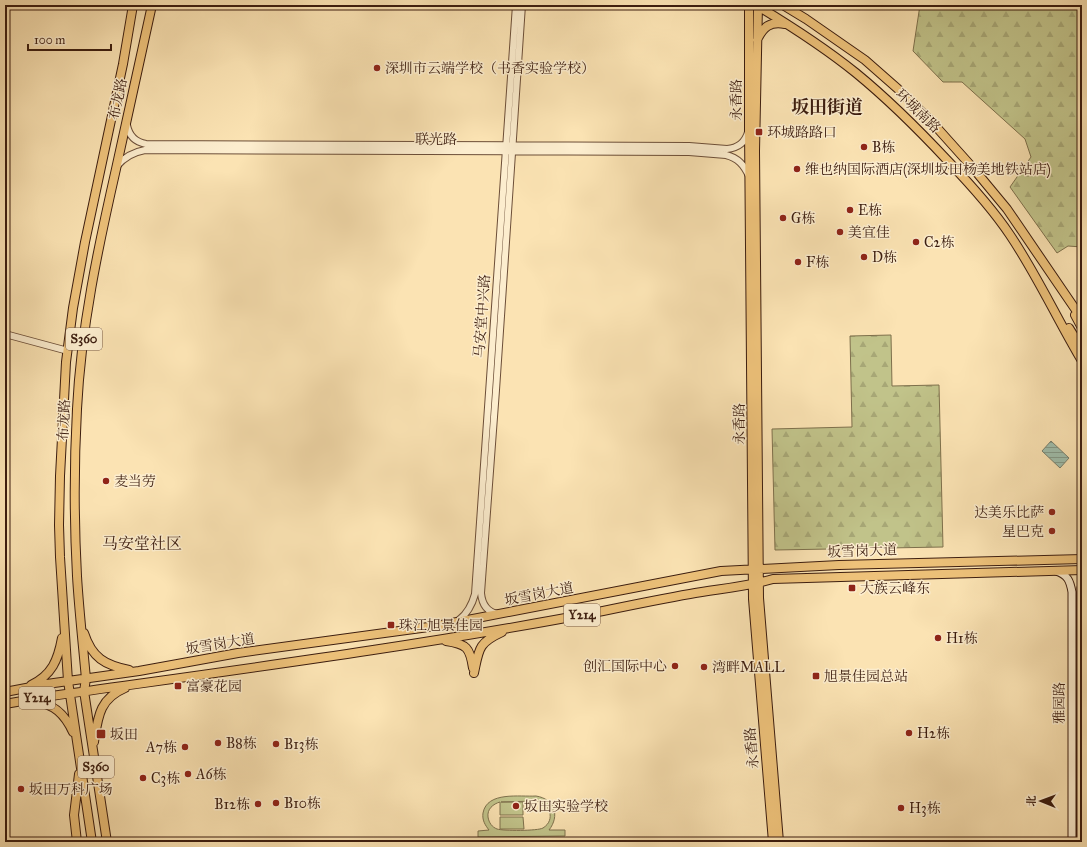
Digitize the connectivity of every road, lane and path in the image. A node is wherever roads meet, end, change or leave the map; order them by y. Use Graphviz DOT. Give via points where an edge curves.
graph roads {
  1 [pos="133,5"];
  2 [pos="152,5"];
  3 [pos="516,5"];
  4 [pos="522,5"];
  5 [pos="755,5"];
  6 [pos="783,5"];
  7 [pos="788,25"];
  8 [pos="756,41"];
  9 [pos="127,120"];
  10 [pos="749,129"];
  11 [pos="509,148"];
  12 [pos="116,167"];
  13 [pos="750,179"];
  14 [pos="1048,267"];
  15 [pos="1031,268"];
  16 [pos="1082,319"];
  17 [pos="1082,328"];
  18 [pos="5,334"];
  19 [pos="1082,348"];
  20 [pos="68,351"];
  21 [pos="1082,361"];
  22 [pos="1082,559"];
  23 [pos="756,569"];
  24 [pos="1082,570"];
  25 [pos="1056,571"];
  26 [pos="756,584"];
  27 [pos="1082,584"];
  28 [pos="502,614"];
  29 [pos="80,619"];
  30 [pos="64,623"];
  31 [pos="456,623"];
  32 [pos="512,627"];
  33 [pos="438,640"];
  34 [pos="134,671"];
  35 [pos="86,679"];
  36 [pos="68,681"];
  37 [pos="134,684"];
  38 [pos="24,688"];
  39 [pos="84,691"];
  40 [pos="5,692"];
  41 [pos="69,693"];
  42 [pos="15,702"];
  43 [pos="5,704"];
  44 [pos="77,741"];
  45 [pos="93,750"];
  46 [pos="81,765"];
  47 [pos="77,842"];
  48 [pos="92,842"];
  49 [pos="107,842"];
  50 [pos="773,842"];
  51 [pos="779,842"];
  52 [pos="1072,842"];
  53 [pos="1081,842"];
  1 -- 20 [label="main road, 布龙路 / S360" via="85,242"];
  2 -- 9 [label="main road, 布龙路 / S360"];
  3 -- 11 [label="street, 马安堂中兴路"];
  4 -- 11 [label="street, 马安堂中兴路"];
  5 -- 7 [label="main road, 环城南路"];
  5 -- 8 [label="main road, 永香路"];
  5 -- 10 [label="main road, 永香路"];
  6 -- 14 [label="main road, 环城南路" via="865,60 930,120 1008,209"];
  7 -- 8 [label="main road" via="770,24 764,28"];
  7 -- 15 [label="main road, 环城南路" via="856,73 931,142 987,203"];
  8 -- 23 [label="main road, 永香路"];
  9 -- 11 [label="street, 联光路" via="131,137 146,144"];
  9 -- 12 [label="main road, 布龙路 / S360"];
  10 -- 11 [label="street, 联光路" via="744,142 727,149 689,146"];
  10 -- 13 [label="main road, 永香路"];
  11 -- 12 [label="street, 联光路" via="145,150 127,156"];
  11 -- 13 [label="street, 联光路" via="726,155 737,159"];
  11 -- 28 [label="street, 马安堂中兴路" via="481,593 485,606 490,611"];
  11 -- 31 [label="street, 马安堂中兴路" via="474,594 470,610"];
  12 -- 29 [label="main road, 布龙路 / S360" via="89,305 77,408 75,503"];
  13 -- 23 [label="main road, 永香路"];
  14 -- 16 [label="main road, 环城南路"];
  14 -- 17 [label="main road, 环城南路"];
  15 -- 19 [label="main road, 环城南路"];
  15 -- 21 [label="main road, 环城南路"];
  18 -- 20 [label="street"];
  20 -- 30 [label="main road, 布龙路 / S360" via="62,425 59,525"];
  22 -- 23 [label="main road, 坂雪岗大道 / Y214"];
  23 -- 26 [label="main road, 永香路"];
  23 -- 28 [label="main road, 坂雪岗大道 / Y214" via="721,571"];
  24 -- 25 [label="main road, 坂雪岗大道 / Y214"];
  25 -- 26 [label="main road, 坂雪岗大道 / Y214" via="773,579"];
  25 -- 52 [label="main road, 雅园路" via="1066,576 1072,592"];
  26 -- 32 [label="main road, 坂雪岗大道 / Y214"];
  26 -- 50 [label="main road, 永香路" via="753,599"];
  26 -- 51 [label="main road, 永香路"];
  27 -- 53 [label="main road, 雅园路"];
  28 -- 31 [label="main road, 坂雪岗大道 / Y214"];
  29 -- 34 [label="main road" via="86,638 99,658 108,664"];
  29 -- 35 [label="main road, 布龙路 / S360"];
  30 -- 36 [label="main road, 布龙路 / S360"];
  30 -- 38 [label="main road" via="57,660 47,675"];
  31 -- 34 [label="main road, 坂雪岗大道 / Y214" via="238,653"];
  32 -- 33 [label="main road, 坂雪岗大道 / Y214"];
  32 -- 33 [label="main road" via="485,641 480,648 474,673 472,656 466,648 459,643"];
  33 -- 37 [label="main road, 坂雪岗大道 / Y214"];
  34 -- 35 [label="main road, 坂雪岗大道 / Y214"];
  35 -- 36 [label="main road, 坂雪岗大道 / Y214"];
  35 -- 39 [label="main road, 布龙路 / S360"];
  36 -- 38 [label="main road, 坂雪岗大道 / Y214"];
  36 -- 41 [label="main road, 布龙路 / S360"];
  37 -- 39 [label="main road, 坂雪岗大道 / Y214"];
  37 -- 45 [label="main road" via="112,694 104,703 99,714"];
  38 -- 40 [label="main road, 坂雪岗大道 / Y214"];
  39 -- 41 [label="main road, 坂雪岗大道 / Y214"];
  39 -- 45 [label="main road, 布龙路 / S360"];
  41 -- 42 [label="main road, 坂雪岗大道 / Y214"];
  41 -- 44 [label="main road, 布龙路 / S360"];
  42 -- 43 [label="main road, 坂雪岗大道 / Y214"];
  42 -- 44 [label="main road" via="36,702 54,707 68,722"];
  44 -- 46 [label="main road, 布龙路 / S360"];
  45 -- 49 [label="main road, 布龙路 / S360"];
  46 -- 47 [label="main road" via="74,815"];
  46 -- 48 [label="main road, 布龙路 / S360"];
}
